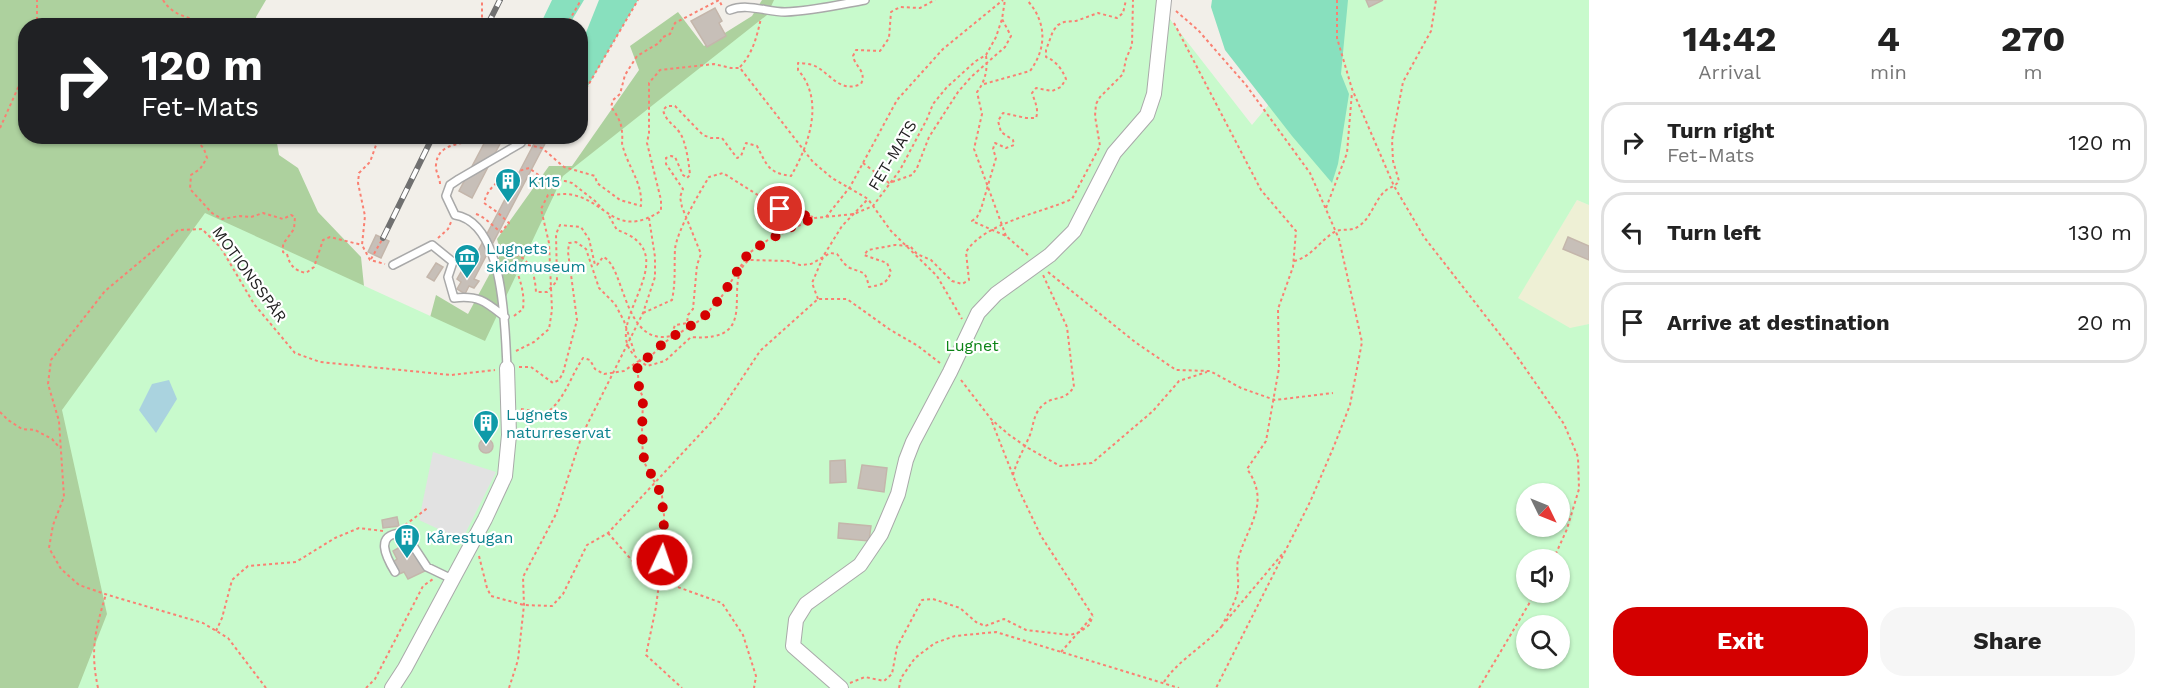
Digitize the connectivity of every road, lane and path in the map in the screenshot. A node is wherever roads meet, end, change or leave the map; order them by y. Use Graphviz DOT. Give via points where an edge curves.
graph roads {
  1 [pos="37,0"];
  2 [pos="163,0"];
  3 [pos="482,0"];
  4 [pos="581,0"];
  5 [pos="638,0"];
  6 [pos="865,0"];
  7 [pos="935,0"];
  8 [pos="1004,0"];
  9 [pos="1027,0"];
  10 [pos="1126,0"];
  11 [pos="1133,0"];
  12 [pos="1337,0"];
  13 [pos="1436,0"];
  14 [pos="1164,1"];
  15 [pos="762,9"];
  16 [pos="730,10"];
  17 [pos="37,18"];
  18 [pos="193,18"];
  19 [pos="482,18"];
  20 [pos="571,18"];
  21 [pos="1002,19"];
  22 [pos="1174,21"];
  23 [pos="986,55"];
  24 [pos="987,63"];
  25 [pos="740,68"];
  26 [pos="984,84"];
  27 [pos="588,85"];
  28 [pos="18,88"];
  29 [pos="1353,89"];
  30 [pos="0,128"];
  31 [pos="200,144"];
  32 [pos="377,144"];
  33 [pos="454,144"];
  34 [pos="519,144"];
  35 [pos="525,144"];
  36 [pos="804,151"];
  37 [pos="863,163"];
  38 [pos="889,183"];
  39 [pos="986,185"];
  40 [pos="1394,186"];
  41 [pos="850,187"];
  42 [pos="438,189"];
  43 [pos="868,199"];
  44 [pos="873,206"];
  45 [pos="1326,209"];
  46 [pos="607,214"];
  47 [pos="854,214"];
  48 [pos="454,215"];
  49 [pos="825,217"];
  50 [pos="649,218"];
  51 [pos="815,218"];
  52 [pos="686,221"];
  53 [pos="1002,225"];
  54 [pos="448,229"];
  55 [pos="994,230"];
  56 [pos="1335,231"];
  57 [pos="1006,236"];
  58 [pos="383,238"];
  59 [pos="905,244"];
  60 [pos="362,245"];
  61 [pos="432,245"];
  62 [pos="822,258"];
  63 [pos="370,260"];
  64 [pos="1294,261"];
  65 [pos="1038,264"];
  66 [pos="393,266"];
  67 [pos="551,288"];
  68 [pos="818,299"];
  69 [pos="632,312"];
  70 [pos="643,313"];
  71 [pos="505,317"];
  72 [pos="638,323"];
  73 [pos="627,327"];
  74 [pos="969,331"];
  75 [pos="630,338"];
  76 [pos="627,345"];
  77 [pos="637,360"];
  78 [pos="507,362"];
  79 [pos="1210,371"];
  80 [pos="950,372"];
  81 [pos="612,374"];
  82 [pos="963,382"];
  83 [pos="1333,393"];
  84 [pos="1275,400"];
  85 [pos="509,402"];
  86 [pos="0,412"];
  87 [pos="991,419"];
  88 [pos="62,449"];
  89 [pos="1013,475"];
  90 [pos="656,482"];
  91 [pos="429,507"];
  92 [pos="402,528"];
  93 [pos="387,532"];
  94 [pos="608,533"];
  95 [pos="474,539"];
  96 [pos="1288,548"];
  97 [pos="1557,549"];
  98 [pos="395,572"];
  99 [pos="446,577"];
  100 [pos="660,578"];
  101 [pos="106,594"];
  102 [pos="1529,603"];
  103 [pos="524,605"];
  104 [pos="1093,616"];
  105 [pos="1222,626"];
  106 [pos="216,631"];
  107 [pos="1060,652"];
  108 [pos="1164,683"];
  109 [pos="98,688"];
  110 [pos="266,688"];
  111 [pos="366,688"];
  112 [pos="392,688"];
  113 [pos="509,688"];
  114 [pos="682,688"];
  115 [pos="754,688"];
  116 [pos="841,688"];
  117 [pos="846,688"];
  118 [pos="899,688"];
  119 [pos="1179,688"];
  120 [pos="1216,688"];
  121 [pos="1479,688"];
  1 -- 17 [label="path"];
  2 -- 18 [label="path" via="175,14"];
  3 -- 19 [label="path"];
  4 -- 20 [label="path"];
  5 -- 27 [label="path"];
  6 -- 15 [label="lane" via="784,12"];
  7 -- 36 [label="path" via="920,8 900,7 891,12 889,38 880,51 856,50 854,62 864,78 861,84 854,87 838,83 818,67 798,63 812,93 810,133"];
  8 -- 21 [label="path, FET-MATS"];
  8 -- 37 [label="path" via="944,49 897,100"];
  9 -- 26 [label="path" via="1043,34 1039,60 1030,72"];
  10 -- 39 [label="path" via="1123,13 1117,18 1090,14 1064,22 1053,31 1046,57 1052,59 1066,79 1052,91 1036,88 1032,93 1037,105 1036,118 1002,113 998,121 1001,132 1014,145 1006,148 995,143 996,158"];
  11 -- 53 [label="path" via="1132,45 1123,74 1096,104 1100,146 1078,189 1066,201"];
  12 -- 29 [label="path" via="1337,38"];
  13 -- 40 [label="path" via="1431,31 1403,82 1392,140 1399,181"];
  14 -- 45 [label="path" via="1198,30 1246,85 1310,173"];
  14 -- 65 [label="street" via="1154,94 1147,115 1114,153 1074,231"];
  15 -- 16 [label="lane" via="740,6"];
  15 -- 25 [label="path" via="757,38"];
  16 -- 35 [label="path" via="719,0 675,23 670,34 637,56 625,75 620,94 611,107 618,117 622,145 638,184 641,206 607,192 595,176 564,167 542,148"];
  21 -- 23 [label="path, FET-MATS"];
  21 -- 24 [label="path" via="1011,36"];
  22 -- 64 [label="path" via="1260,190 1296,231"];
  23 -- 24 [label="path"];
  23 -- 38 [label="path, FET-MATS" via="933,104 900,170"];
  24 -- 26 [label="path"];
  24 -- 38 [label="path" via="944,112 928,136 912,175"];
  25 -- 36 [label="path"];
  25 -- 50 [label="path" via="714,64 660,70 649,83 647,143 661,211"];
  26 -- 39 [label="path" via="977,92 982,114 974,149"];
  28 -- 30 [label="path"];
  29 -- 40 [label="path"];
  29 -- 45 [label="path" via="1347,153"];
  31 -- 60 [label="path" via="207,158 191,175 190,189 222,219 252,218 264,213 283,219 295,217 294,229 283,244 289,264 297,271 306,273 314,267 323,240 330,237"];
  32 -- 60 [label="path" via="370,162 359,173 365,216"];
  33 -- 42 [label="path" via="444,148 436,165 441,181"];
  34 -- 48 [label="lane" via="450,185 446,195"];
  36 -- 41 [label="path" via="819,168"];
  36 -- 52 [label="path" via="791,176 777,174 768,167 757,146 746,143 737,158 722,138 704,135 675,106 667,106 663,110 665,118 681,133 688,156 687,178 675,157 666,158 683,189 680,197"];
  37 -- 38 [label="path"];
  37 -- 41 [label="path"];
  38 -- 44 [label="path, FET-MATS"];
  39 -- 53 [label="path"];
  39 -- 55 [label="path" via="981,209 972,221"];
  40 -- 56 [label="path" via="1385,191 1358,227"];
  40 -- 97 [label="path" via="1424,237 1564,424 1578,457 1579,489"];
  41 -- 43 [label="path"];
  41 -- 49 [label="path"];
  43 -- 44 [label="path"];
  43 -- 47 [label="path"];
  44 -- 47 [label="path, FET-MATS"];
  44 -- 59 [label="path"];
  45 -- 56 [label="path"];
  46 -- 48 [label="path" via="572,183 545,180 529,168 507,174 486,194 484,203 509,223 501,232 487,218 475,213"];
  46 -- 50 [label="path" via="629,223"];
  46 -- 67 [label="path" via="568,194 548,195 541,209 549,243"];
  46 -- 69 [label="path" via="616,230 631,234 643,249 644,277"];
  47 -- 49 [label="path, FET-MATS"];
  47 -- 62 [label="path"];
  48 -- 71 [label="lane" via="485,236"];
  49 -- 51 [label="path, FET-MATS"];
  50 -- 70 [label="path" via="655,277"];
  51 -- 52 [label="path" via="780,209 723,173 709,177"];
  51 -- 77 [label="path, FET-MATS" via="749,252 702,319 664,342 651,356"];
  52 -- 70 [label="path" via="675,247 672,300"];
  52 -- 72 [label="path" via="700,254 693,309 687,322 675,325 671,336 659,339 646,333"];
  53 -- 55 [label="path"];
  53 -- 57 [label="path"];
  54 -- 61 [label="path"];
  55 -- 57 [label="path"];
  55 -- 59 [label="path" via="966,252 969,280 962,284 952,281 931,260"];
  56 -- 64 [label="path" via="1316,249"];
  56 -- 96 [label="path" via="1362,342 1350,405"];
  57 -- 65 [label="path"];
  58 -- 63 [label="path"];
  59 -- 62 [label="path" via="868,250 864,255 887,263 889,279 880,286 869,286 866,274 844,264 837,254"];
  59 -- 74 [label="path" via="937,276"];
  60 -- 63 [label="path"];
  61 -- 66 [label="lane"];
  61 -- 71 [label="lane" via="453,262 448,277 454,298 482,299"];
  62 -- 68 [label="path" via="812,283"];
  62 -- 77 [label="path" via="800,265 749,260 738,276 731,326 709,338 691,336 665,362 647,366"];
  63 -- 66 [label="path"];
  64 -- 84 [label="path" via="1278,309"];
  65 -- 74 [label="street" via="986,302"];
  65 -- 79 [label="path" via="1176,370"];
  65 -- 89 [label="path" via="1067,327 1074,387 1067,396 1044,403 1035,414"];
  67 -- 69 [label="path" via="557,281 556,234 560,225 581,227 590,239 595,265 603,257 609,261"];
  67 -- 71 [label="path" via="536,292 528,262 518,255 514,264 520,278 523,309 515,316"];
  67 -- 78 [label="path, MOTIONSSPÅR" via="549,329"];
  68 -- 80 [label="path" via="847,299"];
  68 -- 90 [label="path" via="760,351 717,416"];
  69 -- 72 [label="path"];
  69 -- 73 [label="path"];
  70 -- 72 [label="path"];
  71 -- 78 [label="lane"];
  72 -- 75 [label="path"];
  73 -- 75 [label="path"];
  73 -- 76 [label="path"];
  73 -- 78 [label="path" via="615,304 599,288 586,249 576,242 569,243 577,320 563,374 553,383 531,367"];
  74 -- 80 [label="street"];
  75 -- 76 [label="path"];
  75 -- 77 [label="path"];
  76 -- 77 [label="path"];
  76 -- 81 [label="path"];
  77 -- 81 [label="path, FET-MATS" via="624,372"];
  77 -- 90 [label="path" via="643,398 644,460"];
  78 -- 85 [label="street"];
  78 -- 88 [label="path, MOTIONSSPÅR" via="497,369 451,375 320,362 295,353 254,304 221,248 202,229 178,230 105,291 51,360 48,384"];
  79 -- 84 [label="path"];
  79 -- 87 [label="path, bridge" via="1179,381 1153,411 1092,463 1060,466 1008,435"];
  80 -- 116 [label="street" via="913,442 881,534 860,566 814,596 796,620 793,646"];
  81 -- 85 [label="path" via="604,374 583,358 554,407 546,413 521,409"];
  81 -- 103 [label="path" via="582,435 556,514 523,577"];
  82 -- 87 [label="path"];
  83 -- 84 [label="path"];
  84 -- 105 [label="path" via="1266,441 1247,469 1254,479 1256,518 1238,561 1239,590"];
  85 -- 95 [label="street" via="505,476"];
  86 -- 88 [label="path" via="22,429 35,430 52,439"];
  87 -- 89 [label="path"];
  88 -- 101 [label="path, MOTIONSSPÅR" via="64,497 49,548 61,569 79,585"];
  89 -- 104 [label="path" via="1041,536"];
  90 -- 94 [label="path"];
  90 -- 100 [label="path" via="664,515 659,543"];
  91 -- 92 [label="path"];
  93 -- 106 [label="path" via="359,528 296,562 248,566 232,580"];
  94 -- 100 [label="path" via="636,565"];
  94 -- 103 [label="path" via="586,545 563,594 552,606"];
  95 -- 99 [label="street"];
  95 -- 103 [label="path" via="492,596"];
  96 -- 105 [label="path"];
  96 -- 120 [label="path"];
  98 -- 99 [label="lane" via="384,545 392,533 402,533 427,567"];
  99 -- 111 [label="path" via="423,586 375,679"];
  99 -- 112 [label="street"];
  100 -- 114 [label="path" via="646,655"];
  100 -- 115 [label="path" via="722,603 743,635 756,676"];
  101 -- 106 [label="path, MOTIONSSPÅR" via="203,623"];
  101 -- 109 [label="path" via="95,631"];
  102 -- 121 [label="path"];
  103 -- 113 [label="path" via="518,660"];
  104 -- 107 [label="path"];
  104 -- 117 [label="path" via="1089,625 1070,635 1026,630 1004,620 985,626 960,608 933,599 922,600 897,647 892,674 884,681 857,679"];
  105 -- 108 [label="path"];
  106 -- 110 [label="path, MOTIONSSPÅR" via="228,638"];
  107 -- 108 [label="path"];
  107 -- 118 [label="path" via="996,632 955,636 935,643 915,658"];
  108 -- 119 [label="path"];
}
